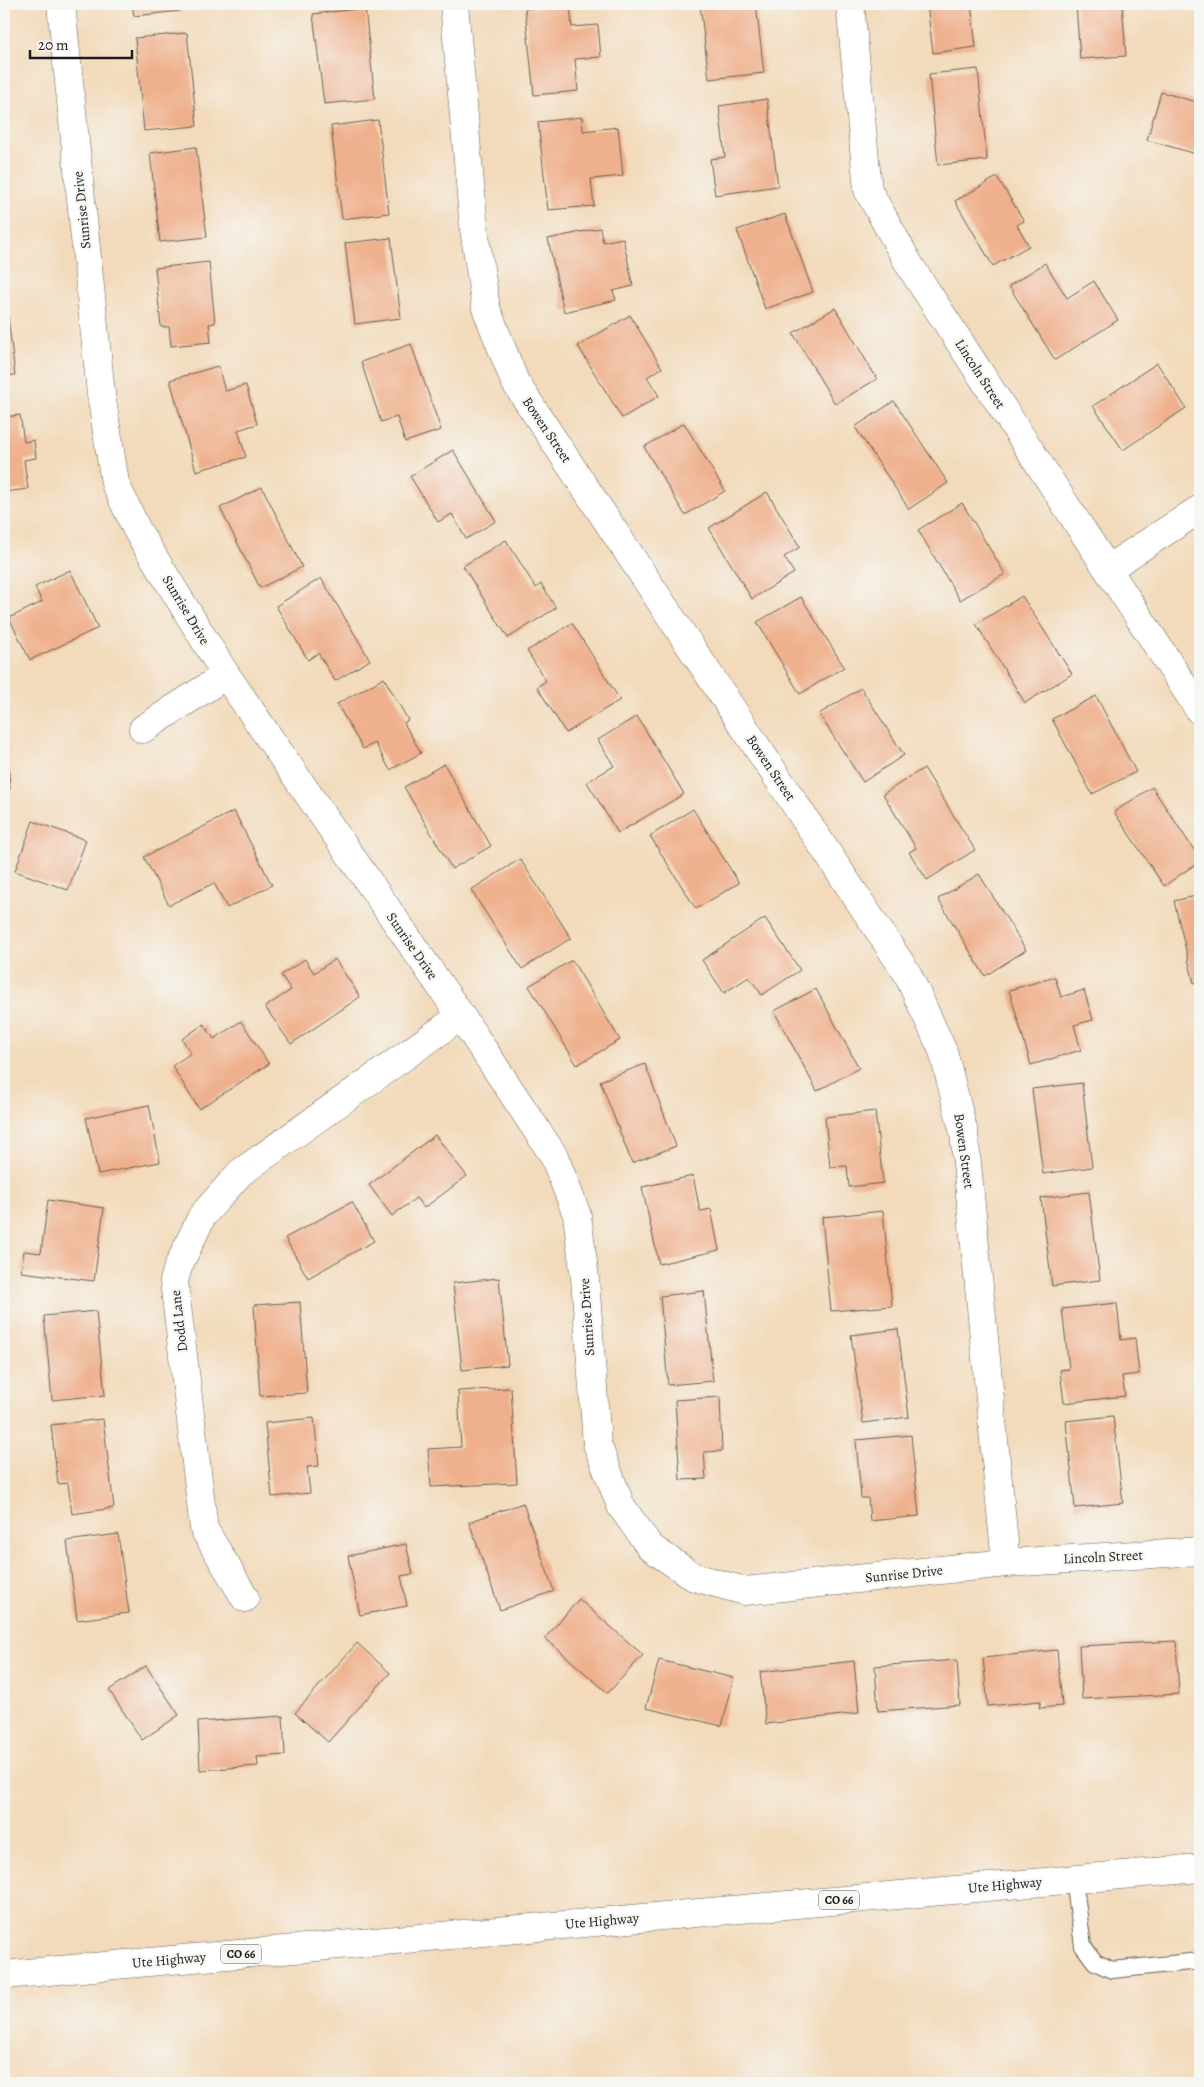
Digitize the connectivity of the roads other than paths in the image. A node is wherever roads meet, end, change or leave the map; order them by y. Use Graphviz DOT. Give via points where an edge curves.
graph roads {
  1 [pos="61,4"];
  2 [pos="454,4"];
  3 [pos="850,4"];
  4 [pos="1200,509"];
  5 [pos="1109,568"];
  6 [pos="226,675"];
  7 [pos="1200,711"];
  8 [pos="143,729"];
  9 [pos="461,1016"];
  10 [pos="1200,1551"];
  11 [pos="1006,1562"];
  12 [pos="245,1598"];
  13 [pos="1200,1868"];
  14 [pos="1074,1879"];
  15 [pos="1200,1961"];
  16 [pos="4,1975"];
  1 -- 6 [label="street, Sunrise Drive" via="101,394 115,483 137,530"];
  2 -- 11 [label="street, Bowen Street" via="474,229 486,308 515,382 907,973 943,1051 964,1133"];
  3 -- 5 [label="street, Lincoln Street" via="868,190 910,266"];
  4 -- 5 [label="street"];
  5 -- 7 [label="street, Lincoln Street"];
  6 -- 8 [label="street"];
  6 -- 9 [label="street, Sunrise Drive"];
  9 -- 11 [label="street, Sunrise Drive" via="554,1156 577,1215 597,1444 621,1506 650,1547 694,1577 745,1591"];
  9 -- 12 [label="street, Dodd Lane" via="240,1174 202,1216 178,1267 174,1281 204,1530"];
  10 -- 11 [label="street, Lincoln Street"];
  13 -- 14 [label="street, Ute Highway / CO 66"];
  14 -- 15 [label="lane" via="1083,1946 1095,1962 1112,1970"];
  14 -- 16 [label="street, Ute Highway / CO 66"];
}
